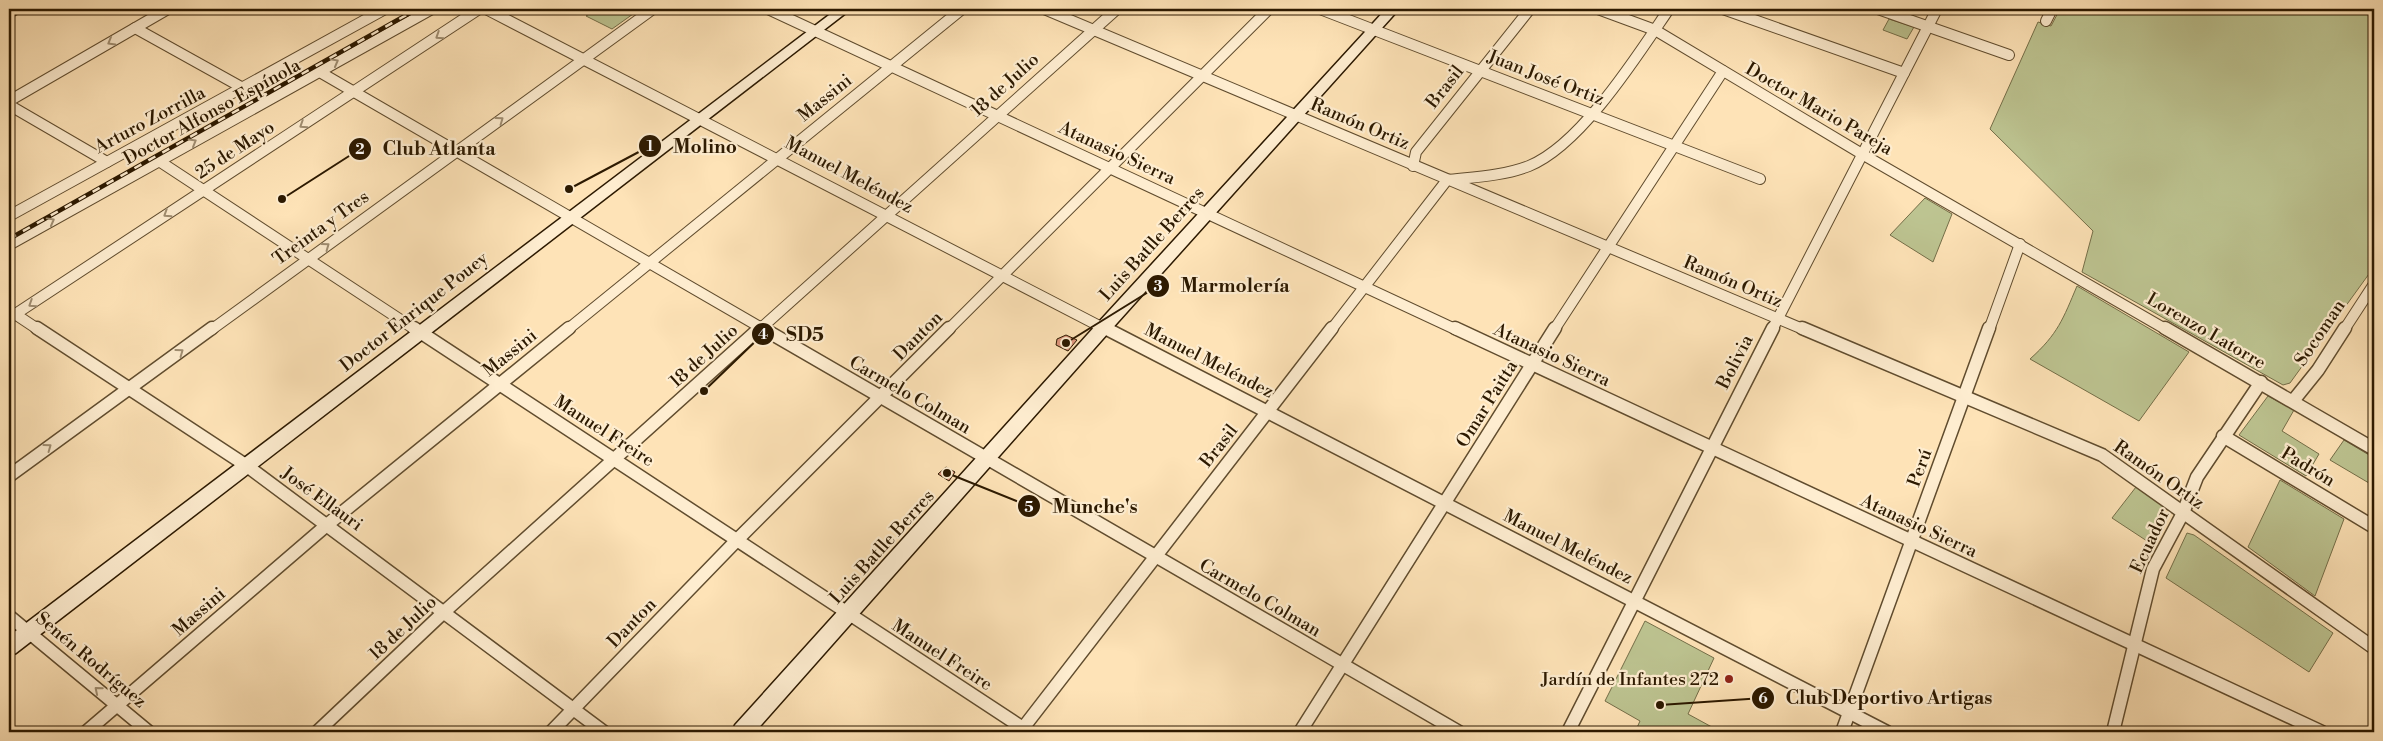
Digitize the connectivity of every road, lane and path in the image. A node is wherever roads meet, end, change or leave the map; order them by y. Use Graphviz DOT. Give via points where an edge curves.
graph roads {
  1 [pos="16,9"];
  2 [pos="168,9"];
  3 [pos="368,9"];
  4 [pos="432,9"];
  5 [pos="479,9"];
  6 [pos="486,9"];
  7 [pos="653,9"];
  8 [pos="768,9"];
  9 [pos="845,9"];
  10 [pos="962,9"];
  11 [pos="1044,9"];
  12 [pos="1117,9"];
  13 [pos="1269,9"];
  14 [pos="1320,9"];
  15 [pos="1393,9"];
  16 [pos="1530,9"];
  17 [pos="1598,9"];
  18 [pos="1669,9"];
  19 [pos="1723,9"];
  20 [pos="1878,9"];
  21 [pos="1937,9"];
  22 [pos="2052,9"];
  23 [pos="382,11"];
  24 [pos="9,13"];
  25 [pos="2046,21"];
  26 [pos="1928,26"];
  27 [pos="135,28"];
  28 [pos="1374,29"];
  29 [pos="1093,30"];
  30 [pos="1655,30"];
  31 [pos="815,31"];
  32 [pos="2009,55"];
  33 [pos="584,59"];
  34 [pos="892,66"];
  35 [pos="1480,70"];
  36 [pos="318,71"];
  37 [pos="1723,71"];
  38 [pos="1904,73"];
  39 [pos="1202,76"];
  40 [pos="243,88"];
  41 [pos="353,92"];
  42 [pos="9,101"];
  43 [pos="9,105"];
  44 [pos="1592,114"];
  45 [pos="997,115"];
  46 [pos="1295,116"];
  47 [pos="700,119"];
  48 [pos="1673,146"];
  49 [pos="456,151"];
  50 [pos="1862,154"];
  51 [pos="777,158"];
  52 [pos="160,161"];
  53 [pos="107,162"];
  54 [pos="1413,166"];
  55 [pos="1109,168"];
  56 [pos="1760,179"];
  57 [pos="1447,180"];
  58 [pos="204,190"];
  59 [pos="1206,214"];
  60 [pos="9,216"];
  61 [pos="886,216"];
  62 [pos="570,217"];
  63 [pos="2020,244"];
  64 [pos="9,245"];
  65 [pos="1606,248"];
  66 [pos="309,258"];
  67 [pos="648,264"];
  68 [pos="1003,276"];
  69 [pos="2374,284"];
  70 [pos="1364,286"];
  71 [pos="11,315"];
  72 [pos="1777,319"];
  73 [pos="1103,328"];
  74 [pos="760,329"];
  75 [pos="421,332"];
  76 [pos="1532,365"];
  77 [pos="2261,382"];
  78 [pos="500,383"];
  79 [pos="128,390"];
  80 [pos="881,398"];
  81 [pos="1965,399"];
  82 [pos="2293,401"];
  83 [pos="1268,411"];
  84 [pos="2223,436"];
  85 [pos="1711,448"];
  86 [pos="2374,449"];
  87 [pos="614,459"];
  88 [pos="987,459"];
  89 [pos="247,466"];
  90 [pos="9,476"];
  91 [pos="1445,504"];
  92 [pos="2183,513"];
  93 [pos="328,524"];
  94 [pos="2374,527"];
  95 [pos="738,540"];
  96 [pos="1912,542"];
  97 [pos="1155,558"];
  98 [pos="1633,602"];
  99 [pos="444,612"];
  100 [pos="849,614"];
  101 [pos="9,616"];
  102 [pos="29,632"];
  103 [pos="2133,644"];
  104 [pos="9,647"];
  105 [pos="2374,648"];
  106 [pos="1342,666"];
  107 [pos="116,706"];
  108 [pos="574,709"];
  109 [pos="1849,712"];
  110 [pos="1024,731"];
  111 [pos="86,732"];
  112 [pos="149,732"];
  113 [pos="317,732"];
  114 [pos="551,732"];
  115 [pos="604,732"];
  116 [pos="742,732"];
  117 [pos="1300,732"];
  118 [pos="1459,732"];
  119 [pos="1568,732"];
  120 [pos="1842,732"];
  121 [pos="1887,732"];
  122 [pos="2113,732"];
  123 [pos="2322,732"];
  1 -- 24 [label="street"];
  2 -- 27 [label="street"];
  3 -- 23 [label="street"];
  36 -- 4 [label="street, Doctor Alfonso Espínola, one-way"];
  5 -- 41 [label="street, 25 de Mayo, one-way"];
  6 -- 33 [label="street, Manuel Meléndez"];
  7 -- 33 [label="street, Treinta y Tres"];
  8 -- 31 [label="street, Atanasio Sierra"];
  9 -- 31 [label="street, Doctor Enrique Pouey"];
  10 -- 34 [label="street, Massini"];
  11 -- 29 [label="street, Ramón Ortiz"];
  12 -- 29 [label="street, 18 de Julio"];
  13 -- 39 [label="street, Danton"];
  14 -- 28 [label="street, Juan José Ortiz"];
  15 -- 28 [label="street, Luis Batlle Berres"];
  16 -- 35 [label="street, Brasil"];
  17 -- 30 [label="street, Doctor Mario Pareja"];
  18 -- 30 [label="street"];
  19 -- 38 [label="street"];
  20 -- 26 [label="street"];
  21 -- 26 [label="street, Bolivia"];
  22 -- 25 [label="street"];
  23 -- 40 [label="street, Arturo Zorrilla"];
  26 -- 32 [label="street"];
  26 -- 38 [label="street, Bolivia"];
  27 -- 40 [label="street"];
  27 -- 42 [label="street, one-way"];
  28 -- 35 [label="street, Juan José Ortiz"];
  28 -- 46 [label="street, Luis Batlle Berres"];
  29 -- 39 [label="street, Ramón Ortiz"];
  29 -- 45 [label="street, 18 de Julio"];
  30 -- 37 [label="street, Doctor Mario Pareja"];
  30 -- 44 [label="street"];
  31 -- 34 [label="street, Atanasio Sierra"];
  31 -- 47 [label="street, Doctor Enrique Pouey"];
  33 -- 47 [label="street, Manuel Meléndez"];
  49 -- 33 [label="street, Treinta y Tres, one-way"];
  34 -- 45 [label="street, Atanasio Sierra"];
  34 -- 51 [label="street, Massini"];
  35 -- 44 [label="street, Juan José Ortiz"];
  35 -- 54 [label="street, Brasil" via="1416,152"];
  36 -- 41 [label="street, Carmelo Colman"];
  52 -- 36 [label="street, Doctor Alfonso Espínola, one-way"];
  37 -- 48 [label="street, Omar Paitta"];
  37 -- 50 [label="street, Doctor Mario Pareja"];
  38 -- 50 [label="street, Bolivia"];
  39 -- 46 [label="street, Ramón Ortiz"];
  39 -- 55 [label="street, Danton"];
  40 -- 53 [label="street, Arturo Zorrilla"];
  41 -- 49 [label="street, Carmelo Colman"];
  41 -- 58 [label="street, 25 de Mayo, one-way"];
  43 -- 53 [label="street"];
  44 -- 48 [label="street, Juan José Ortiz"];
  44 -- 57 [label="street" via="1574,136 1538,162 1498,174"];
  45 -- 55 [label="street, Atanasio Sierra"];
  45 -- 61 [label="street, 18 de Julio"];
  46 -- 54 [label="street, Ramón Ortiz"];
  46 -- 59 [label="street, Luis Batlle Berres"];
  47 -- 51 [label="street, Manuel Meléndez"];
  47 -- 62 [label="street, Doctor Enrique Pouey"];
  48 -- 56 [label="street, Juan José Ortiz"];
  48 -- 65 [label="street, Omar Paitta"];
  49 -- 62 [label="street, Carmelo Colman"];
  66 -- 49 [label="street, Treinta y Tres, one-way"];
  50 -- 63 [label="street, Doctor Mario Pareja"];
  50 -- 72 [label="street, Bolivia"];
  51 -- 61 [label="street, Manuel Meléndez"];
  51 -- 67 [label="street, Massini"];
  52 -- 58 [label="street, Manuel Freire"];
  64 -- 52 [label="street, Doctor Alfonso Espínola, one-way"];
  53 -- 60 [label="street, Arturo Zorrilla"];
  54 -- 57 [label="street, Ramón Ortiz"];
  55 -- 59 [label="street, Atanasio Sierra"];
  55 -- 68 [label="street, Danton"];
  57 -- 65 [label="street, Ramón Ortiz"];
  57 -- 70 [label="street, Brasil"];
  58 -- 66 [label="street, Manuel Freire"];
  58 -- 71 [label="street, 25 de Mayo, one-way"];
  59 -- 70 [label="street, Atanasio Sierra"];
  59 -- 73 [label="street, Luis Batlle Berres"];
  61 -- 68 [label="street, Manuel Meléndez"];
  61 -- 74 [label="street, 18 de Julio"];
  62 -- 67 [label="street, Carmelo Colman"];
  62 -- 75 [label="street, Doctor Enrique Pouey"];
  63 -- 77 [label="street, Lorenzo Latorre"];
  63 -- 81 [label="street, Perú"];
  65 -- 72 [label="street, Ramón Ortiz"];
  65 -- 76 [label="street, Omar Paitta"];
  66 -- 75 [label="street, Manuel Freire"];
  79 -- 66 [label="street, Treinta y Tres, one-way"];
  67 -- 74 [label="street, Carmelo Colman"];
  67 -- 78 [label="street, Massini"];
  68 -- 73 [label="street, Manuel Meléndez"];
  68 -- 80 [label="street, Danton"];
  69 -- 82 [label="street, Socoman" via="2318,370"];
  70 -- 76 [label="street, Atanasio Sierra"];
  70 -- 83 [label="street, Brasil"];
  71 -- 79 [label="street, José Ellauri"];
  72 -- 81 [label="street, Ramón Ortiz"];
  72 -- 85 [label="street, Bolivia"];
  73 -- 83 [label="street, Manuel Meléndez"];
  73 -- 88 [label="street, Luis Batlle Berres"];
  74 -- 80 [label="street, Carmelo Colman"];
  74 -- 87 [label="street, 18 de Julio"];
  75 -- 78 [label="street, Manuel Freire"];
  75 -- 89 [label="street, Doctor Enrique Pouey"];
  76 -- 85 [label="street, Atanasio Sierra"];
  76 -- 91 [label="street, Omar Paitta"];
  77 -- 82 [label="street, Lorenzo Latorre"];
  77 -- 84 [label="street, Ecuador"];
  78 -- 87 [label="street, Manuel Freire"];
  78 -- 93 [label="street, Massini"];
  79 -- 89 [label="street, José Ellauri"];
  90 -- 79 [label="street, Treinta y Tres, one-way"];
  80 -- 88 [label="street, Carmelo Colman"];
  80 -- 95 [label="street, Danton"];
  81 -- 92 [label="street, Ramón Ortiz" via="2102,456"];
  81 -- 96 [label="street, Perú"];
  82 -- 86 [label="street, Lorenzo Latorre"];
  83 -- 91 [label="street, Manuel Meléndez"];
  83 -- 97 [label="street, Brasil"];
  84 -- 92 [label="street, Ecuador" via="2197,477"];
  84 -- 94 [label="street, Padrón"];
  85 -- 96 [label="street, Atanasio Sierra"];
  85 -- 98 [label="street, Bolivia"];
  87 -- 95 [label="street, Manuel Freire"];
  87 -- 99 [label="street, 18 de Julio"];
  88 -- 97 [label="street, Carmelo Colman"];
  88 -- 100 [label="street, Luis Batlle Berres"];
  89 -- 93 [label="street, José Ellauri"];
  89 -- 102 [label="street, Doctor Enrique Pouey"];
  91 -- 98 [label="street, Manuel Meléndez"];
  91 -- 106 [label="street, Omar Paitta"];
  92 -- 103 [label="street, Ecuador" via="2153,569"];
  92 -- 105 [label="street, Ramón Ortiz"];
  93 -- 99 [label="street, José Ellauri"];
  93 -- 107 [label="street, Massini"];
  95 -- 100 [label="street, Manuel Freire"];
  95 -- 108 [label="street, Danton"];
  96 -- 103 [label="street, Atanasio Sierra"];
  96 -- 109 [label="street, Perú"];
  97 -- 106 [label="street, Carmelo Colman"];
  97 -- 110 [label="street, Brasil"];
  98 -- 109 [label="street, Manuel Meléndez"];
  98 -- 119 [label="street, Bolivia"];
  99 -- 108 [label="street, José Ellauri"];
  99 -- 113 [label="street, 18 de Julio"];
  100 -- 110 [label="street, Manuel Freire"];
  100 -- 116 [label="street, Luis Batlle Berres"];
  101 -- 102 [label="street, Senén Rodríguez"];
  102 -- 104 [label="street, Doctor Enrique Pouey"];
  107 -- 102 [label="street, Senén Rodríguez, one-way"];
  103 -- 122 [label="street, Ecuador"];
  103 -- 123 [label="street, Atanasio Sierra"];
  106 -- 117 [label="street, Omar Paitta"];
  106 -- 118 [label="street, Carmelo Colman"];
  107 -- 111 [label="street, Massini"];
  107 -- 112 [label="street, Senén Rodríguez"];
  108 -- 114 [label="street, Danton"];
  108 -- 115 [label="street, José Ellauri"];
  109 -- 120 [label="street, Perú"];
  109 -- 121 [label="street, Manuel Meléndez"];
}
